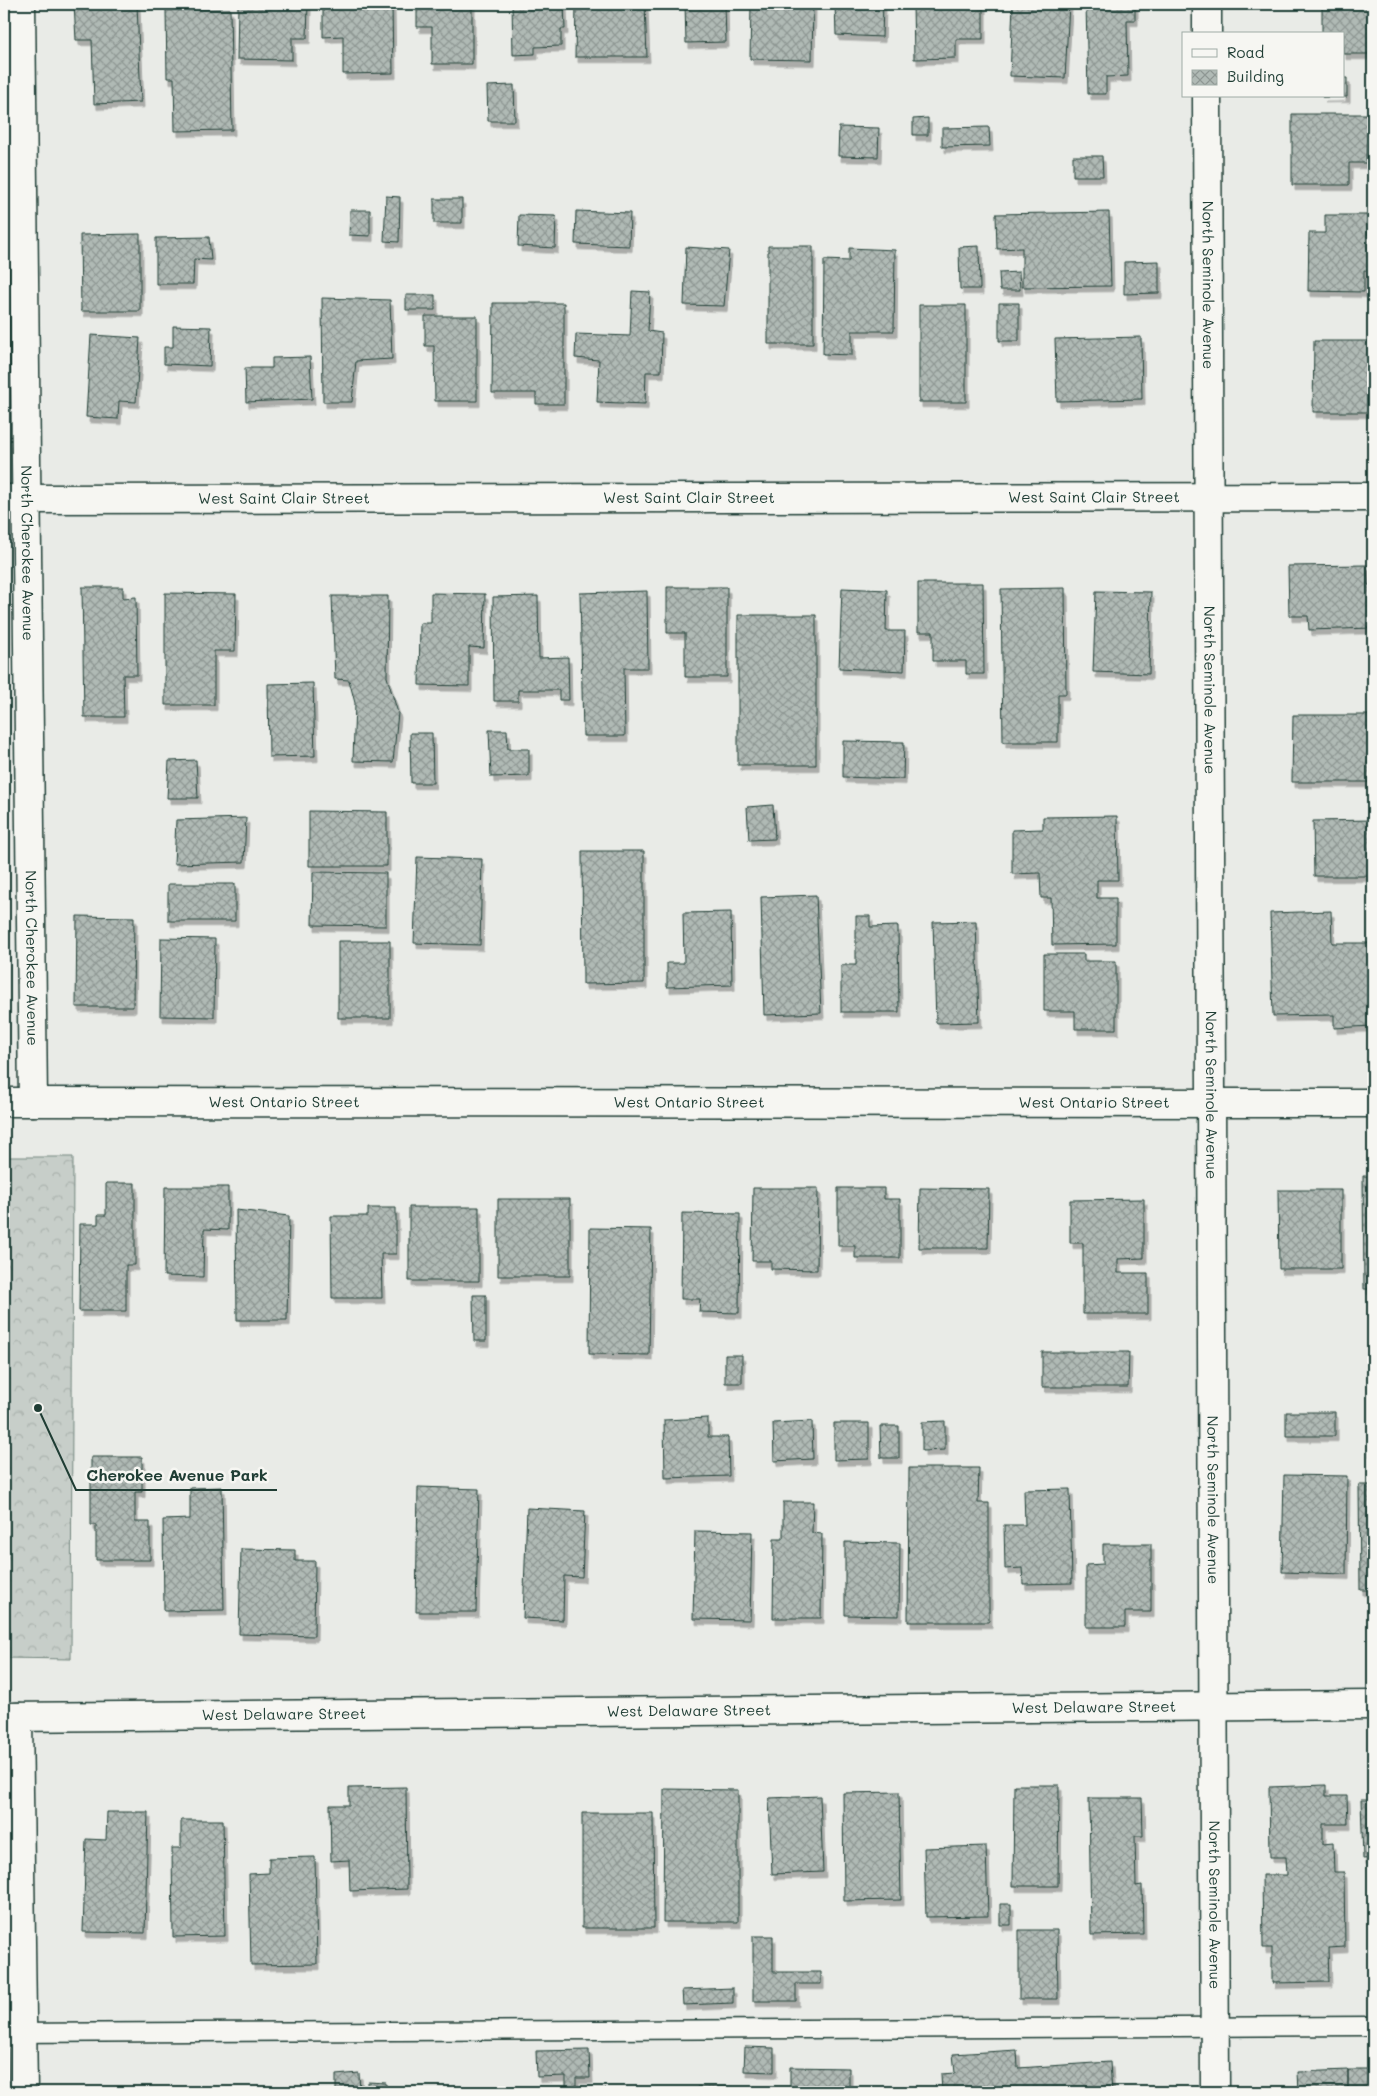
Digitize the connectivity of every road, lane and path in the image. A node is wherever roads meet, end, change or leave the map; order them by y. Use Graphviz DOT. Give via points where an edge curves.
graph roads {
  1 [pos="21,4"];
  2 [pos="1207,4"];
  3 [pos="1207,32"];
  4 [pos="1208,98"];
  5 [pos="1373,497"];
  6 [pos="1209,498"];
  7 [pos="15,499"];
  8 [pos="4,1102"];
  9 [pos="33,1102"];
  10 [pos="1373,1102"];
  11 [pos="1211,1104"];
  12 [pos="1215,1705"];
  13 [pos="1373,1705"];
  14 [pos="11,1717"];
  15 [pos="1373,2026"];
  16 [pos="1215,2028"];
  17 [pos="13,2033"];
  18 [pos="23,2092"];
  19 [pos="1215,2092"];
  1 -- 7 [label="street, North Cherokee Avenue"];
  2 -- 3 [label="street"];
  4 -- 6 [label="street, North Seminole Avenue"];
  5 -- 6 [label="street, West Saint Clair Street"];
  6 -- 7 [label="street, West Saint Clair Street"];
  6 -- 11 [label="street, North Seminole Avenue"];
  7 -- 9 [label="street, North Cherokee Avenue"];
  8 -- 9 [label="street, West Ontario Street"];
  9 -- 11 [label="street, West Ontario Street"];
  10 -- 11 [label="street, West Ontario Street"];
  11 -- 12 [label="street, North Seminole Avenue"];
  12 -- 13 [label="street, West Delaware Street"];
  12 -- 14 [label="street, West Delaware Street"];
  12 -- 16 [label="street, North Seminole Avenue"];
  14 -- 17 [label="street"];
  15 -- 16 [label="lane"];
  16 -- 17 [label="lane"];
  16 -- 19 [label="street, North Seminole Avenue"];
  17 -- 18 [label="street"];
}
